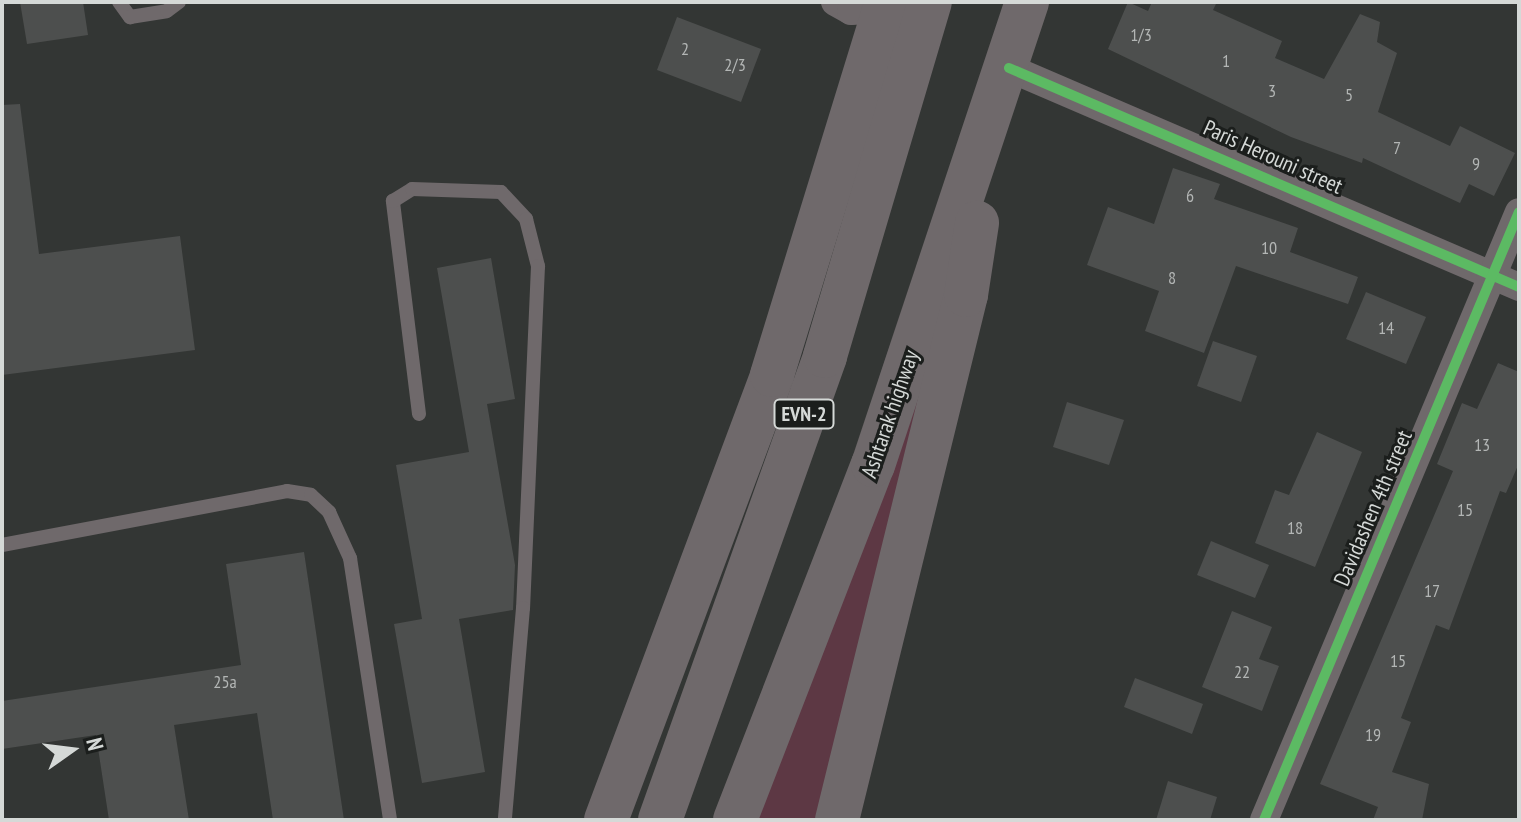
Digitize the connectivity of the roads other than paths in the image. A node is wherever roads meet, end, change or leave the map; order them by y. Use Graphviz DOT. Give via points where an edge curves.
graph roads {
  1 [pos="119,2"];
  2 [pos="179,2"];
  3 [pos="835,2"];
  4 [pos="930,2"];
  5 [pos="1027,2"];
  6 [pos="886,6"];
  7 [pos="1009,68"];
  8 [pos="994,112"];
  9 [pos="1519,212"];
  10 [pos="1492,276"];
  11 [pos="1519,287"];
  12 [pos="419,414"];
  13 [pos="2,545"];
  14 [pos="390,820"];
  15 [pos="505,820"];
  16 [pos="606,820"];
  17 [pos="660,820"];
  18 [pos="735,820"];
  19 [pos="837,820"];
  20 [pos="1264,820"];
  1 -- 2 [label="lane" via="130,17 167,11"];
  3 -- 6 [label="street" via="851,11"];
  4 -- 17 [label="main road, EVN-2" via="825,356"];
  5 -- 7 [label="main road, Ashtarak highway"];
  6 -- 16 [label="main road" via="772,375"];
  7 -- 8 [label="main road, Ashtarak highway"];
  7 -- 10 [label="street, Paris Herouni street"];
  8 -- 18 [label="main road, Ashtarak highway" via="873,465"];
  8 -- 19 [label="main road" via="966,295"];
  9 -- 10 [label="street, Davidashen 4th street"];
  10 -- 11 [label="street, Paris Herouni street"];
  10 -- 20 [label="street, Davidashen 4th street"];
  12 -- 15 [label="lane" via="393,201 412,189 501,192 526,219 538,266 523,608"];
  13 -- 14 [label="lane" via="287,491 311,495 329,512 350,558"];
}
